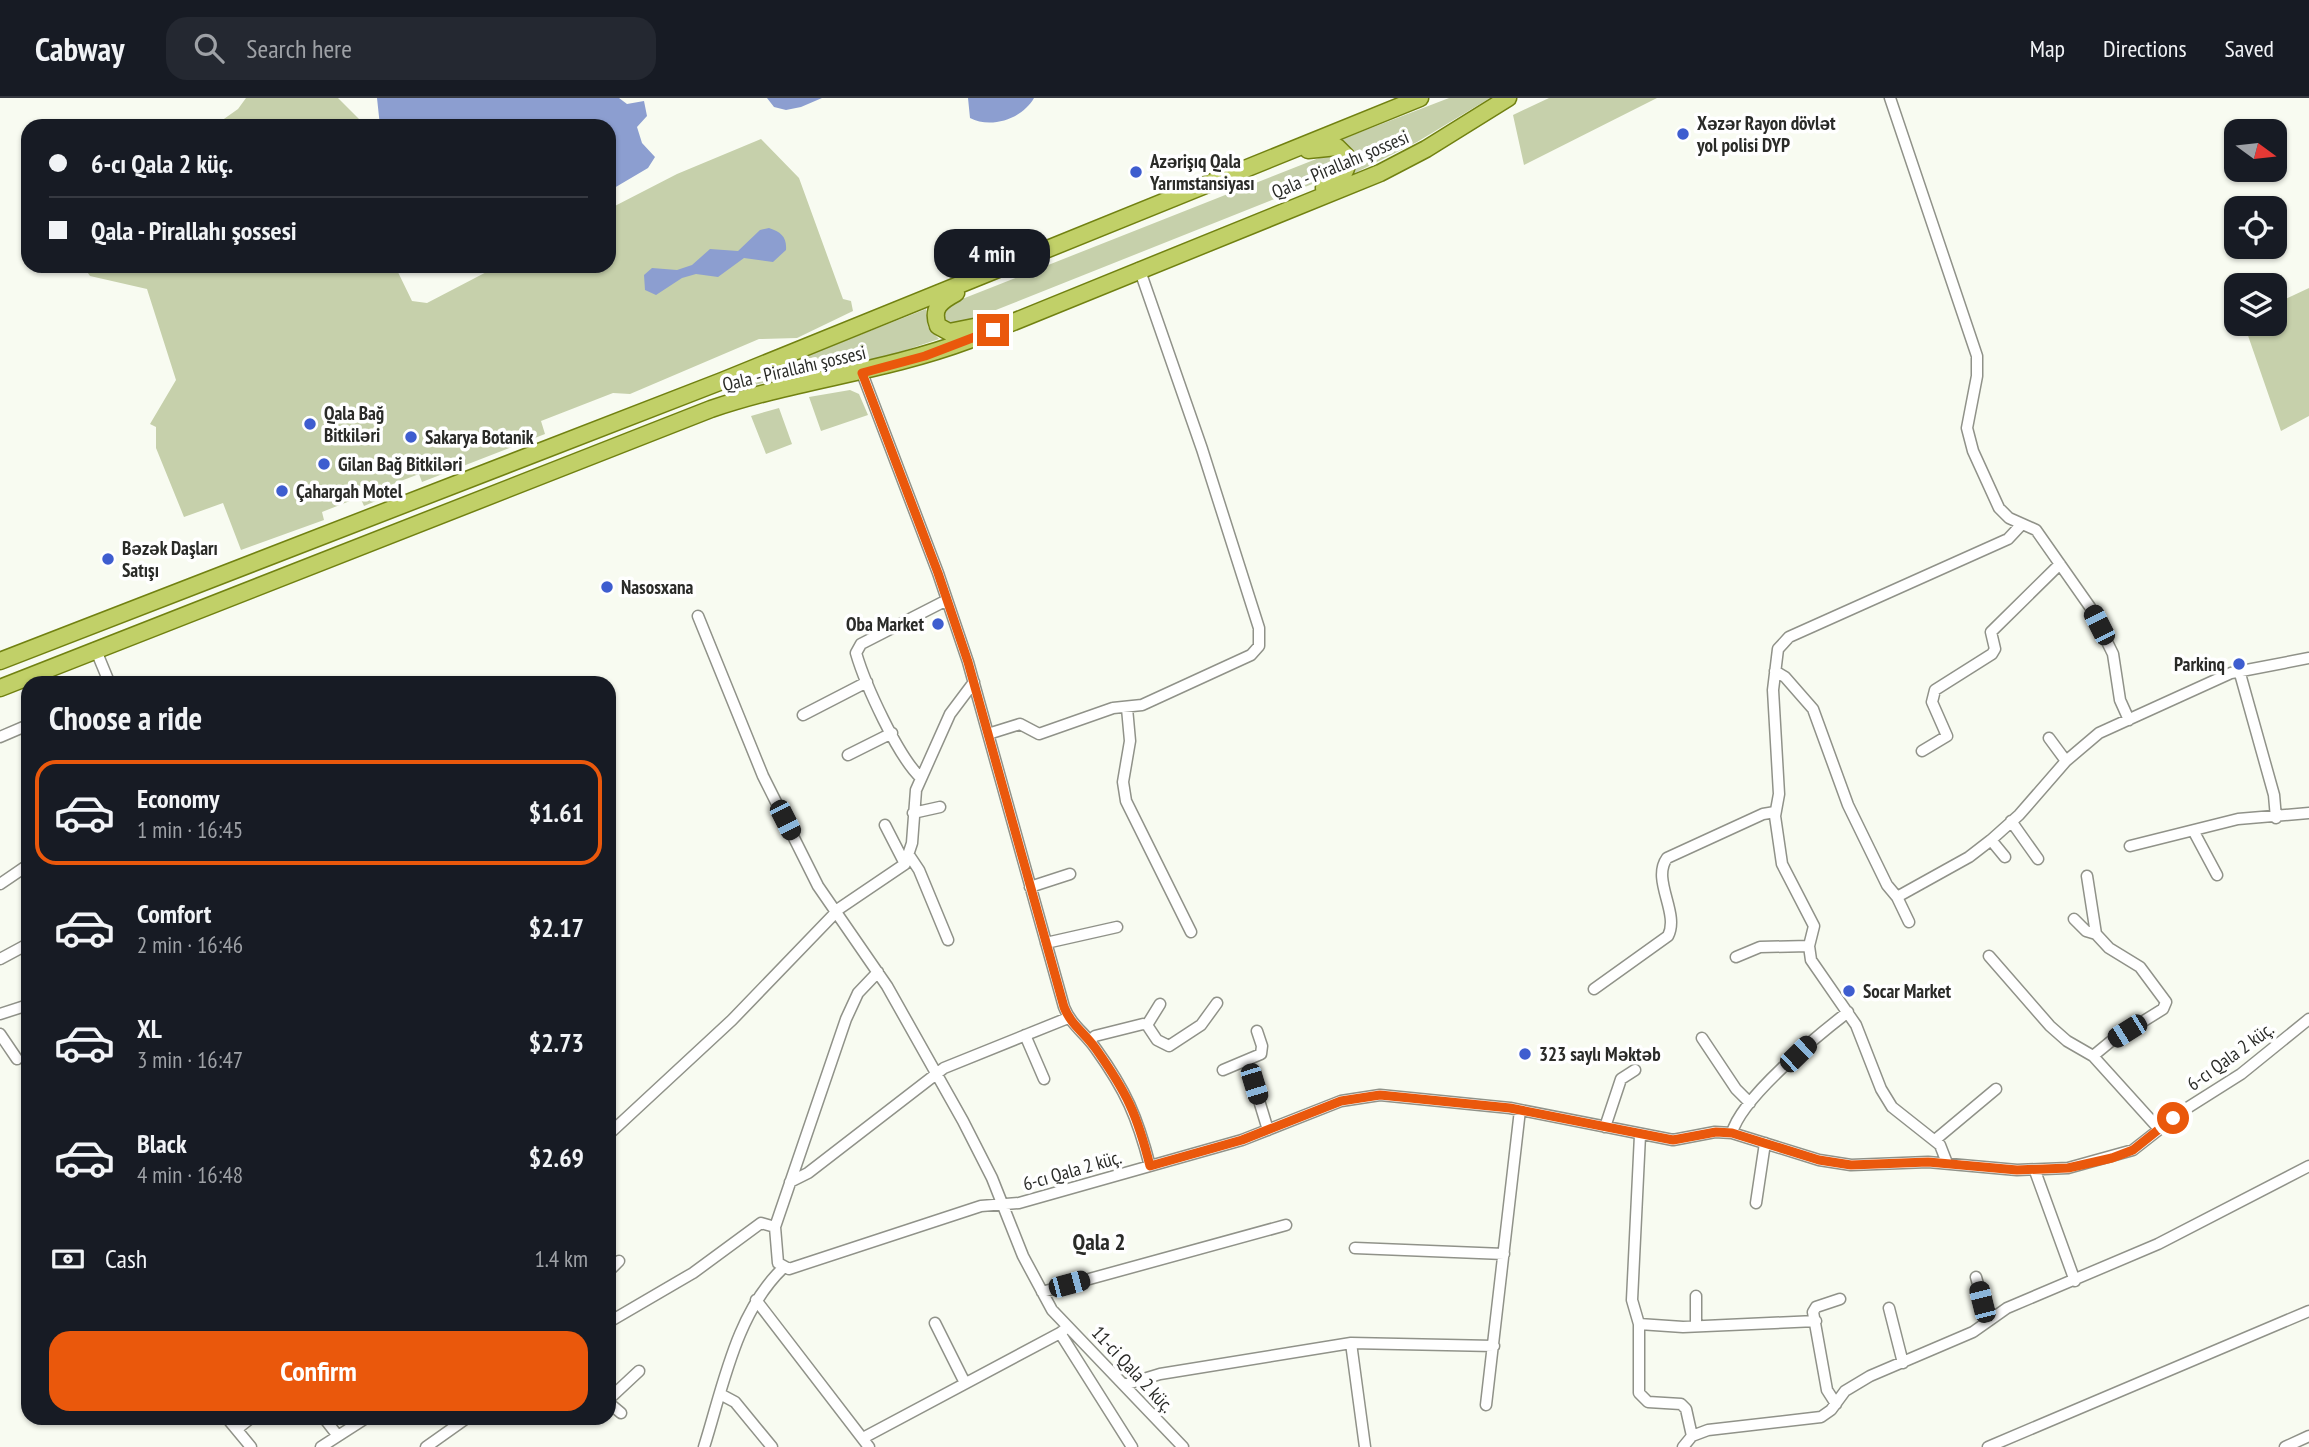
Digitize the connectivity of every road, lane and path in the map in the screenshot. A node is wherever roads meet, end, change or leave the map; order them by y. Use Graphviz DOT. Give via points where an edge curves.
graph roads {
  1 [pos="1420,98"];
  2 [pos="1508,98"];
  3 [pos="1890,98"];
  4 [pos="1261,161"];
  5 [pos="1273,216"];
  6 [pos="1027,256"];
  7 [pos="1139,268"];
  8 [pos="1043,311"];
  9 [pos="862,373"];
  10 [pos="2022,524"];
  11 [pos="2060,564"];
  12 [pos="947,600"];
  13 [pos="698,616"];
  14 [pos="95,648"];
  15 [pos="2309,658"];
  16 [pos="0,661"];
  17 [pos="2239,670"];
  18 [pos="1775,671"];
  19 [pos="28,676"];
  20 [pos="107,676"];
  21 [pos="21,679"];
  22 [pos="867,682"];
  23 [pos="974,682"];
  24 [pos="0,688"];
  25 [pos="1127,708"];
  26 [pos="803,715"];
  27 [pos="2129,720"];
  28 [pos="21,728"];
  29 [pos="892,733"];
  30 [pos="988,734"];
  31 [pos="0,737"];
  32 [pos="2049,738"];
  33 [pos="1922,751"];
  34 [pos="848,755"];
  35 [pos="2066,761"];
  36 [pos="921,778"];
  37 [pos="940,807"];
  38 [pos="1775,811"];
  39 [pos="913,813"];
  40 [pos="2309,813"];
  41 [pos="2276,817"];
  42 [pos="2011,821"];
  43 [pos="885,825"];
  44 [pos="2194,832"];
  45 [pos="1992,839"];
  46 [pos="2130,846"];
  47 [pos="2005,857"];
  48 [pos="2038,859"];
  49 [pos="907,860"];
  50 [pos="21,870"];
  51 [pos="1070,874"];
  52 [pos="2217,875"];
  53 [pos="2087,876"];
  54 [pos="0,884"];
  55 [pos="1030,887"];
  56 [pos="1897,897"];
  57 [pos="835,914"];
  58 [pos="2074,919"];
  59 [pos="1909,922"];
  60 [pos="1116,927"];
  61 [pos="1191,932"];
  62 [pos="2096,934"];
  63 [pos="948,940"];
  64 [pos="1046,943"];
  65 [pos="1809,946"];
  66 [pos="21,948"];
  67 [pos="1989,956"];
  68 [pos="1736,957"];
  69 [pos="0,959"];
  70 [pos="878,972"];
  71 [pos="1594,989"];
  72 [pos="1217,1003"];
  73 [pos="1160,1004"];
  74 [pos="21,1007"];
  75 [pos="1848,1012"];
  76 [pos="0,1014"];
  77 [pos="1068,1018"];
  78 [pos="2309,1019"];
  79 [pos="1147,1025"];
  80 [pos="1257,1031"];
  81 [pos="0,1034"];
  82 [pos="1025,1035"];
  83 [pos="1702,1038"];
  84 [pos="1090,1041"];
  85 [pos="2094,1056"];
  86 [pos="17,1059"];
  87 [pos="1247,1061"];
  88 [pos="1223,1070"];
  89 [pos="1635,1070"];
  90 [pos="936,1073"];
  91 [pos="1044,1079"];
  92 [pos="1997,1089"];
  93 [pos="1750,1104"];
  94 [pos="1520,1110"];
  95 [pos="616,1128"];
  96 [pos="1605,1128"];
  97 [pos="2160,1129"];
  98 [pos="1268,1130"];
  99 [pos="1732,1133"];
  100 [pos="1640,1135"];
  101 [pos="1935,1140"];
  102 [pos="1765,1143"];
  103 [pos="1947,1163"];
  104 [pos="1150,1166"];
  105 [pos="2309,1166"];
  106 [pos="2035,1171"];
  107 [pos="790,1182"];
  108 [pos="1756,1203"];
  109 [pos="1001,1204"];
  110 [pos="1286,1225"];
  111 [pos="775,1227"];
  112 [pos="1355,1248"];
  113 [pos="1504,1254"];
  114 [pos="619,1261"];
  115 [pos="616,1264"];
  116 [pos="783,1268"];
  117 [pos="1976,1277"];
  118 [pos="2076,1281"];
  119 [pos="1042,1292"];
  120 [pos="1696,1296"];
  121 [pos="1840,1299"];
  122 [pos="756,1300"];
  123 [pos="1889,1308"];
  124 [pos="2309,1311"];
  125 [pos="616,1318"];
  126 [pos="1989,1320"];
  127 [pos="1815,1321"];
  128 [pos="935,1324"];
  129 [pos="1639,1324"];
  130 [pos="1696,1325"];
  131 [pos="1064,1331"];
  132 [pos="1351,1342"];
  133 [pos="1494,1346"];
  134 [pos="1903,1363"];
  135 [pos="639,1371"];
  136 [pos="965,1383"];
  137 [pos="1124,1385"];
  138 [pos="616,1394"];
  139 [pos="720,1394"];
  140 [pos="1836,1404"];
  141 [pos="1486,1405"];
  142 [pos="616,1408"];
  143 [pos="621,1413"];
  144 [pos="233,1425"];
  145 [pos="242,1425"];
  146 [pos="329,1425"];
  147 [pos="355,1425"];
  148 [pos="457,1425"];
  149 [pos="237,1429"];
  150 [pos="338,1436"];
  151 [pos="1692,1436"];
  152 [pos="2309,1436"];
  153 [pos="866,1443"];
  154 [pos="251,1447"];
  155 [pos="320,1447"];
  156 [pos="426,1447"];
  157 [pos="704,1447"];
  158 [pos="772,1447"];
  159 [pos="1132,1447"];
  160 [pos="1182,1447"];
  161 [pos="1364,1447"];
  162 [pos="1683,1447"];
  163 [pos="1988,1447"];
  164 [pos="2285,1447"];
  1 -- 4 [label="main road, Qala - Pirallahı şossesi"];
  2 -- 5 [label="main road, Qala - Pirallahı şossesi" via="1403,162"];
  3 -- 10 [label="street" via="1979,366 1967,418 1969,439 1999,508"];
  4 -- 5 [label="main road" via="1329,146 1347,157 1346,171 1334,183"];
  4 -- 6 [label="main road, Qala - Pirallahı şossesi"];
  5 -- 7 [label="main road, Qala - Pirallahı şossesi"];
  6 -- 8 [label="main road" via="948,297 939,304 935,318 938,326 950,332"];
  6 -- 16 [label="main road, Qala - Pirallahı şossesi" via="722,381"];
  7 -- 8 [label="main road, Qala - Pirallahı şossesi"];
  7 -- 25 [label="street" via="1202,449 1260,639 1251,655"];
  8 -- 9 [label="main road, Qala - Pirallahı şossesi" via="925,356"];
  9 -- 12 [label="street"];
  9 -- 14 [label="main road, Qala - Pirallahı şossesi" via="710,409"];
  10 -- 11 [label="street" via="2035,530"];
  10 -- 18 [label="street" via="2008,539 1785,639"];
  11 -- 27 [label="street" via="2109,644 2120,700"];
  11 -- 33 [label="street" via="1991,632 1996,649 1992,654 1932,694 1947,736"];
  12 -- 22 [label="street" via="857,648"];
  12 -- 23 [label="street"];
  13 -- 57 [label="street, 11-ci Qala 2 küç." via="763,776"];
  14 -- 19 [label="main road, Qala - Pirallahı şossesi"];
  14 -- 20 [label="street"];
  15 -- 17 [label="street"];
  17 -- 27 [label="street"];
  17 -- 41 [label="street"];
  18 -- 38 [label="street" via="1772,717 1779,794"];
  18 -- 56 [label="street" via="1813,709 1848,805 1887,886"];
  21 -- 24 [label="main road, Qala - Pirallahı şossesi"];
  22 -- 26 [label="street"];
  22 -- 29 [label="street"];
  23 -- 30 [label="street"];
  23 -- 36 [label="street" via="950,713"];
  25 -- 30 [label="street" via="1113,708 1039,734 1020,724"];
  25 -- 61 [label="street" via="1126,801"];
  27 -- 35 [label="street" via="2092,737"];
  28 -- 31 [label="street"];
  29 -- 34 [label="street"];
  29 -- 36 [label="street"];
  30 -- 55 [label="street"];
  32 -- 35 [label="street"];
  35 -- 42 [label="street"];
  36 -- 39 [label="street"];
  37 -- 39 [label="street"];
  38 -- 65 [label="street" via="1782,864 1814,926"];
  38 -- 71 [label="street" via="1667,858 1662,870 1672,926 1668,936"];
  39 -- 49 [label="street"];
  40 -- 41 [label="street"];
  41 -- 44 [label="street" via="2238,819"];
  42 -- 45 [label="street"];
  42 -- 48 [label="street"];
  43 -- 49 [label="street"];
  44 -- 46 [label="street"];
  44 -- 52 [label="street"];
  45 -- 47 [label="street"];
  45 -- 56 [label="street"];
  49 -- 57 [label="street"];
  49 -- 63 [label="street" via="919,870"];
  50 -- 54 [label="street"];
  51 -- 55 [label="street"];
  53 -- 62 [label="street"];
  55 -- 64 [label="street"];
  56 -- 59 [label="street"];
  57 -- 70 [label="street, 11-ci Qala 2 küç."];
  57 -- 95 [label="street" via="732,1020"];
  58 -- 62 [label="street" via="2086,932"];
  60 -- 64 [label="street"];
  62 -- 85 [label="street" via="2140,967 2166,1002 2163,1009"];
  64 -- 77 [label="street"];
  65 -- 68 [label="street" via="1760,947"];
  65 -- 75 [label="street" via="1817,972"];
  66 -- 69 [label="street"];
  67 -- 85 [label="street" via="2058,1034"];
  70 -- 90 [label="street, 11-ci Qala 2 küç."];
  70 -- 107 [label="street" via="852,1005"];
  72 -- 79 [label="street" via="1201,1025 1169,1046 1157,1040"];
  73 -- 79 [label="street"];
  74 -- 76 [label="street"];
  75 -- 93 [label="street" via="1812,1040"];
  75 -- 101 [label="street" via="1887,1100"];
  77 -- 82 [label="street"];
  77 -- 84 [label="street"];
  78 -- 97 [label="street, 6-cı Qala 2 küç." via="2241,1074"];
  79 -- 84 [label="street"];
  80 -- 87 [label="street" via="1263,1050"];
  81 -- 86 [label="street"];
  82 -- 90 [label="street"];
  82 -- 91 [label="street"];
  83 -- 93 [label="street"];
  84 -- 104 [label="street" via="1131,1102"];
  85 -- 97 [label="street"];
  87 -- 88 [label="street"];
  87 -- 98 [label="street"];
  89 -- 96 [label="street" via="1621,1079"];
  90 -- 107 [label="street" via="808,1173"];
  90 -- 109 [label="street, 11-ci Qala 2 küç."];
  92 -- 101 [label="street"];
  93 -- 99 [label="street"];
  94 -- 96 [label="street, 6-cı Qala 2 küç."];
  94 -- 98 [label="street, 6-cı Qala 2 küç." via="1380,1095 1341,1101"];
  94 -- 113 [label="street"];
  96 -- 100 [label="street, 6-cı Qala 2 küç."];
  97 -- 106 [label="street, 6-cı Qala 2 küç." via="2133,1150 2112,1158"];
  98 -- 104 [label="street, 6-cı Qala 2 küç."];
  99 -- 100 [label="street, 6-cı Qala 2 küç." via="1679,1140"];
  99 -- 102 [label="street, 6-cı Qala 2 küç."];
  100 -- 129 [label="street" via="1632,1300"];
  101 -- 103 [label="street"];
  102 -- 103 [label="street, 6-cı Qala 2 küç." via="1851,1165"];
  102 -- 108 [label="street"];
  103 -- 106 [label="street, 6-cı Qala 2 küç."];
  104 -- 109 [label="street, 6-cı Qala 2 küç."];
  105 -- 118 [label="street"];
  106 -- 118 [label="street"];
  107 -- 111 [label="street"];
  109 -- 116 [label="street, 6-cı Qala 2 küç." via="981,1206"];
  109 -- 119 [label="street, 11-ci Qala 2 küç."];
  110 -- 119 [label="street"];
  111 -- 116 [label="street" via="778,1263"];
  111 -- 125 [label="street" via="757,1224 693,1273"];
  112 -- 113 [label="street"];
  113 -- 133 [label="street"];
  114 -- 115 [label="street"];
  116 -- 122 [label="street"];
  117 -- 126 [label="street"];
  118 -- 126 [label="street" via="2007,1308"];
  119 -- 131 [label="street, 11-ci Qala 2 küç."];
  120 -- 130 [label="street"];
  121 -- 127 [label="street" via="1816,1307"];
  122 -- 139 [label="street"];
  122 -- 153 [label="street"];
  123 -- 134 [label="street"];
  124 -- 163 [label="street"];
  126 -- 134 [label="street" via="1973,1332"];
  127 -- 130 [label="street"];
  127 -- 140 [label="street" via="1827,1390"];
  128 -- 136 [label="street"];
  129 -- 130 [label="street"];
  129 -- 151 [label="street" via="1641,1397 1648,1402 1682,1404"];
  131 -- 136 [label="street"];
  131 -- 137 [label="street, 11-ci Qala 2 küç." via="1085,1342"];
  131 -- 159 [label="street"];
  132 -- 133 [label="street"];
  132 -- 137 [label="street" via="1160,1374"];
  132 -- 161 [label="street"];
  133 -- 141 [label="street"];
  134 -- 140 [label="street" via="1849,1388"];
  135 -- 138 [label="street"];
  136 -- 153 [label="street"];
  137 -- 160 [label="street, 11-ci Qala 2 küç."];
  139 -- 157 [label="street"];
  139 -- 158 [label="street" via="734,1402"];
  140 -- 151 [label="street" via="1821,1417 1708,1430"];
  142 -- 143 [label="street"];
  144 -- 149 [label="street"];
  145 -- 149 [label="street"];
  146 -- 150 [label="street"];
  147 -- 150 [label="street"];
  148 -- 156 [label="street"];
  149 -- 154 [label="street"];
  150 -- 155 [label="street"];
  151 -- 162 [label="street"];
  152 -- 164 [label="street"];
}
